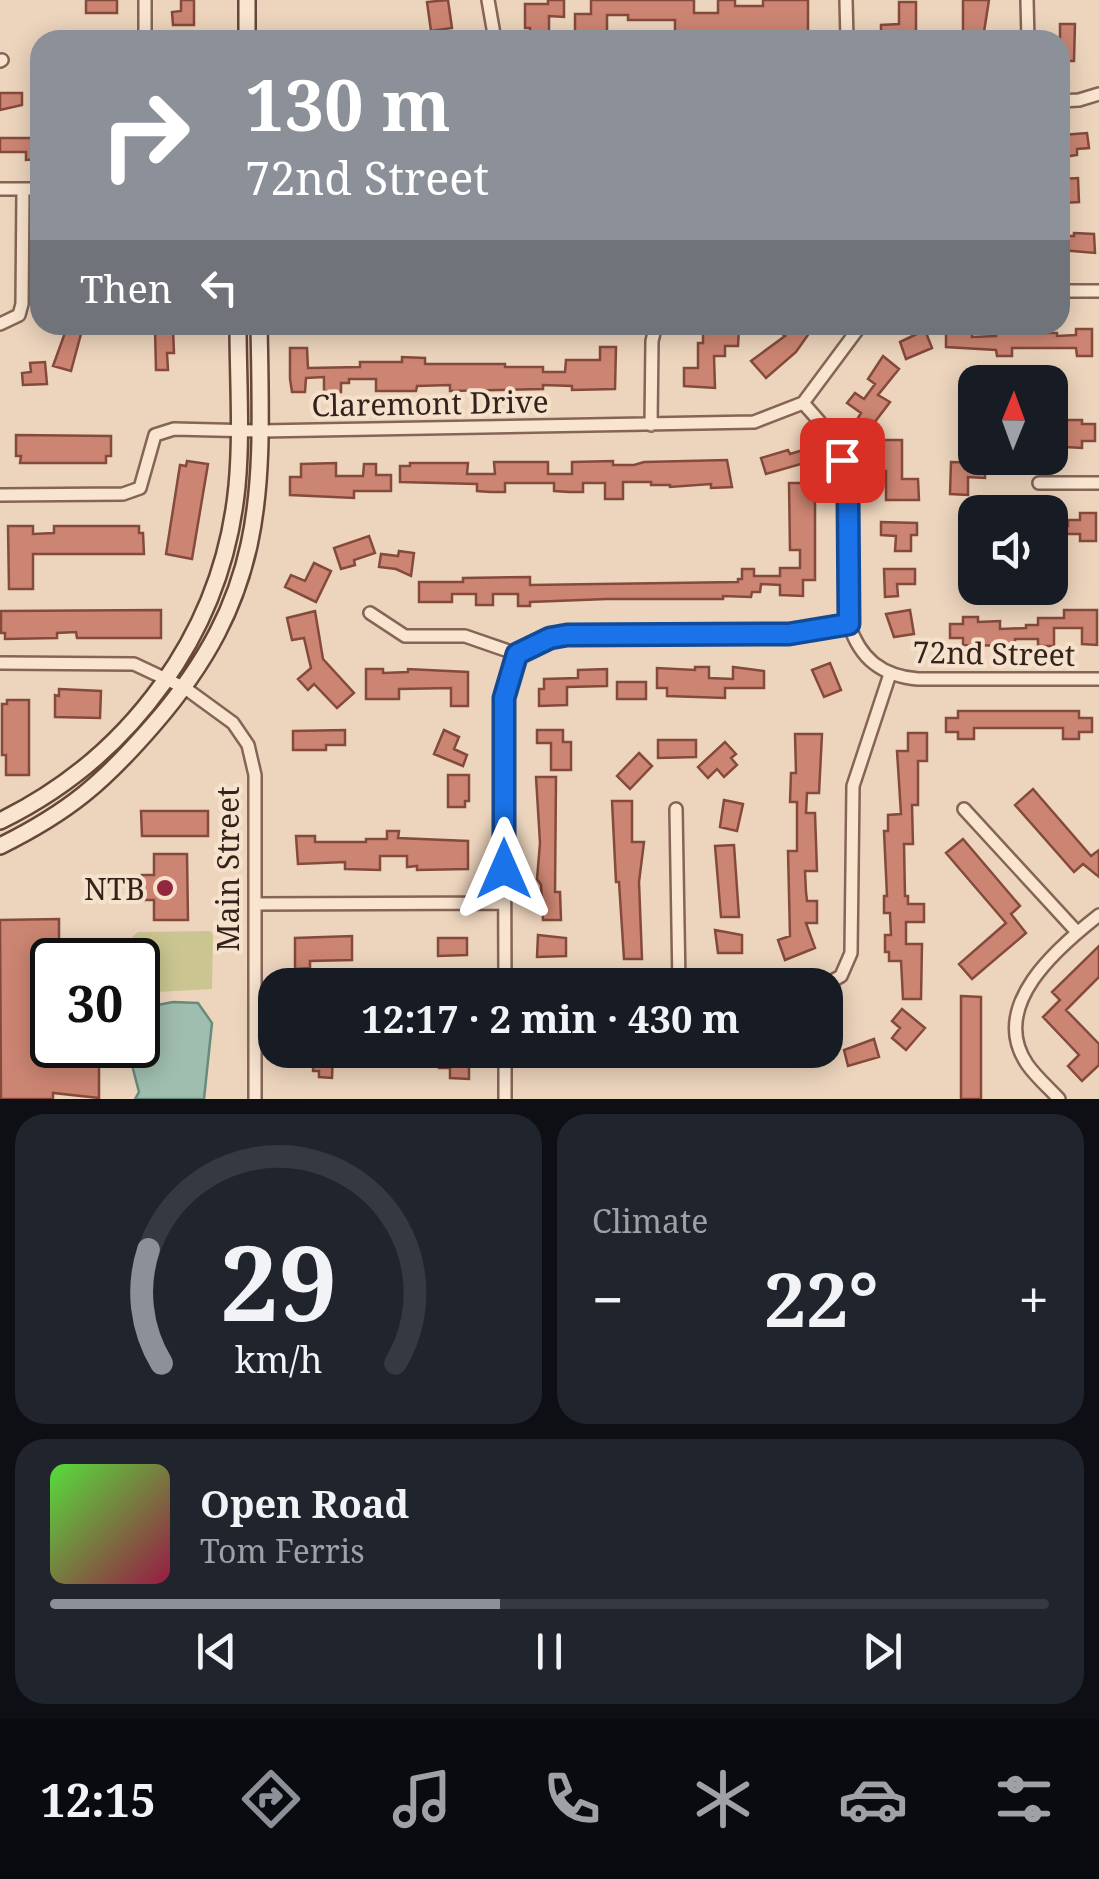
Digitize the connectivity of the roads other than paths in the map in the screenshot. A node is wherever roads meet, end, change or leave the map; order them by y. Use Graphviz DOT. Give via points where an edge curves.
graph roads {
  1 [pos="145,0"];
  2 [pos="247,0"];
  3 [pos="488,0"];
  4 [pos="846,0"];
  5 [pos="1027,0"];
  6 [pos="144,30"];
  7 [pos="247,30"];
  8 [pos="492,30"];
  9 [pos="847,30"];
  10 [pos="1028,30"];
  11 [pos="1099,94"];
  12 [pos="1070,100"];
  13 [pos="0,189"];
  14 [pos="23,189"];
  15 [pos="30,189"];
  16 [pos="1070,291"];
  17 [pos="1099,291"];
  18 [pos="0,324"];
  19 [pos="238,335"];
  20 [pos="259,335"];
  21 [pos="653,335"];
  22 [pos="854,335"];
  23 [pos="803,403"];
  24 [pos="651,425"];
  25 [pos="238,430"];
  26 [pos="261,431"];
  27 [pos="1039,482"];
  28 [pos="1099,482"];
  29 [pos="0,496"];
  30 [pos="370,612"];
  31 [pos="849,624"];
  32 [pos="517,654"];
  33 [pos="0,662"];
  34 [pos="890,674"];
  35 [pos="1099,679"];
  36 [pos="167,680"];
  37 [pos="185,688"];
  38 [pos="676,809"];
  39 [pos="964,809"];
  40 [pos="0,821"];
  41 [pos="0,846"];
  42 [pos="504,903"];
  43 [pos="255,904"];
  44 [pos="1099,916"];
  45 [pos="1077,932"];
  46 [pos="505,968"];
  47 [pos="678,968"];
  48 [pos="843,971"];
  49 [pos="505,1068"];
  50 [pos="255,1099"];
  51 [pos="506,1099"];
  52 [pos="1059,1099"];
  1 -- 6 [label="street"];
  2 -- 7 [label="main road"];
  3 -- 8 [label="street"];
  4 -- 9 [label="street"];
  5 -- 10 [label="street"];
  11 -- 12 [label="street"];
  13 -- 14 [label="street"];
  14 -- 15 [label="street"];
  14 -- 18 [label="street" via="22,304 19,315"];
  16 -- 17 [label="street"];
  19 -- 25 [label="main road"];
  20 -- 26 [label="main road"];
  21 -- 24 [label="street"];
  22 -- 23 [label="street"];
  23 -- 24 [label="street, Claremont Drive" via="754,422"];
  23 -- 31 [label="street" via="836,446 846,478"];
  24 -- 26 [label="street, Claremont Drive"];
  25 -- 26 [label="street, Claremont Drive"];
  25 -- 29 [label="street, Claremont Drive" via="162,430 152,441 140,488 123,494"];
  25 -- 36 [label="main road" via="237,485 218,574"];
  26 -- 37 [label="main road" via="252,537 240,582 220,634"];
  27 -- 28 [label="street"];
  30 -- 32 [label="street" via="404,636 465,636"];
  31 -- 32 [label="street" via="789,634 567,635"];
  31 -- 34 [label="street" via="862,653"];
  32 -- 42 [label="street" via="504,698"];
  33 -- 36 [label="street, Main Street" via="134,664"];
  34 -- 35 [label="street, 72nd Street"];
  34 -- 48 [label="street" via="853,786 852,947"];
  36 -- 37 [label="street, Main Street"];
  36 -- 40 [label="main road" via="98,758"];
  37 -- 41 [label="main road" via="100,784"];
  37 -- 43 [label="street, Main Street" via="233,723 248,746 255,775"];
  38 -- 47 [label="street"];
  39 -- 45 [label="street"];
  42 -- 43 [label="street"];
  42 -- 46 [label="street"];
  43 -- 50 [label="street, Main Street"];
  44 -- 45 [label="street"];
  45 -- 52 [label="street" via="1032,980 1017,1014 1027,1064"];
  49 -- 51 [label="street"];
}
